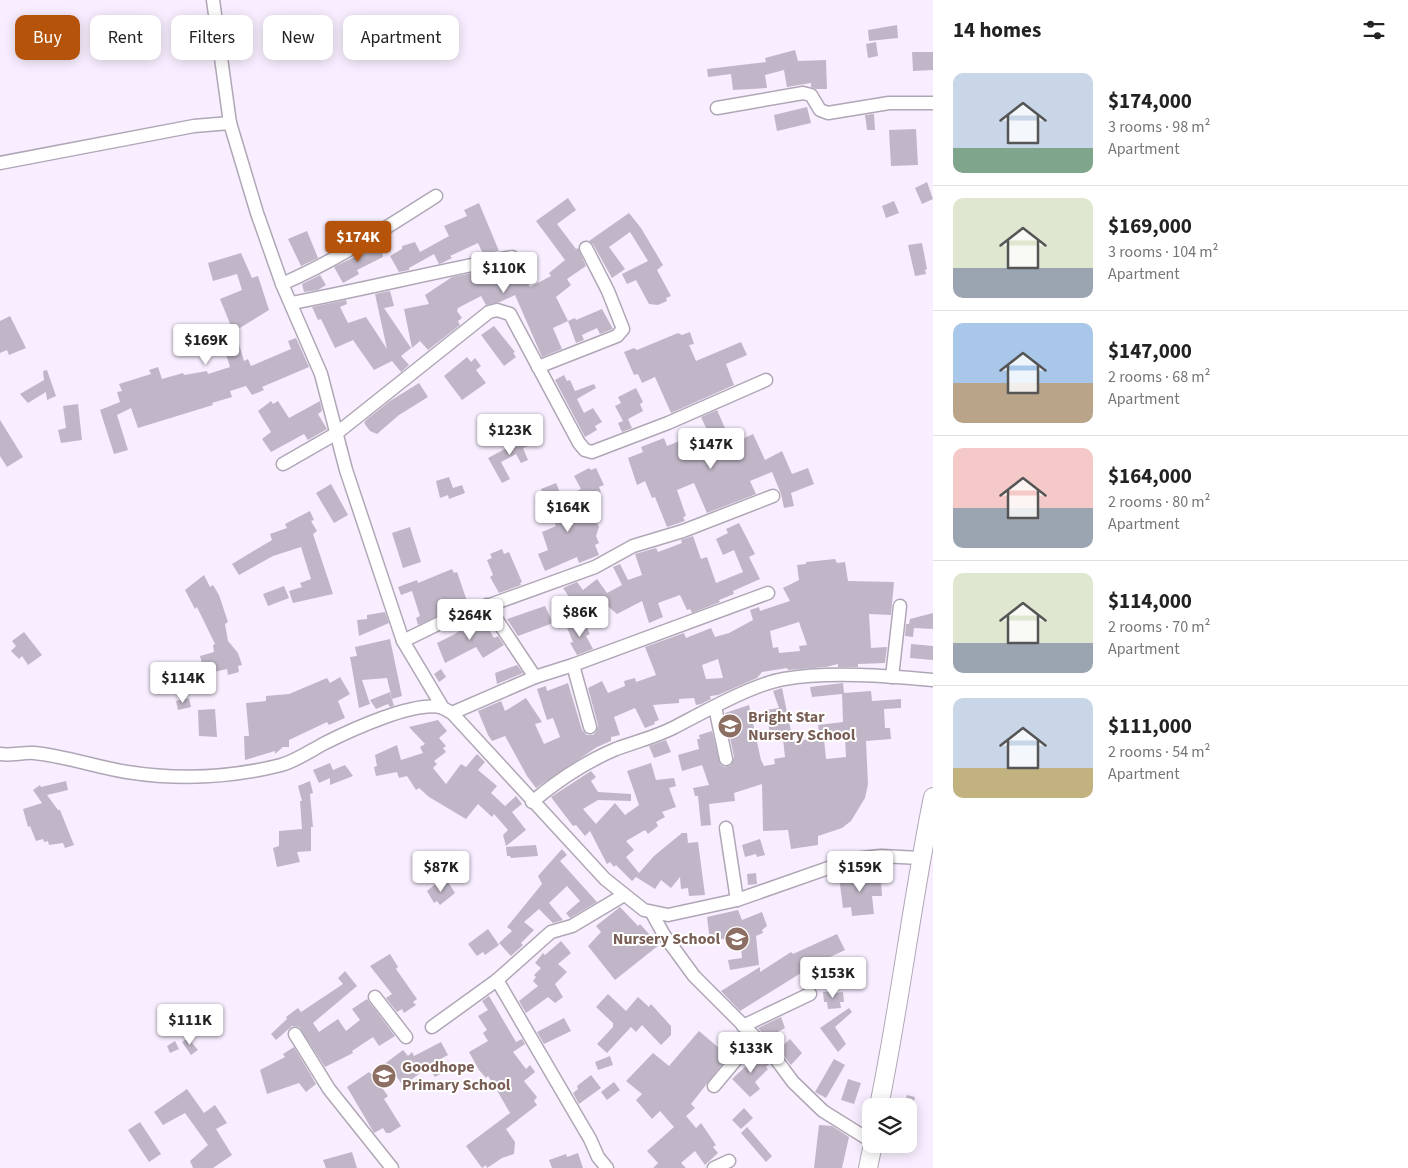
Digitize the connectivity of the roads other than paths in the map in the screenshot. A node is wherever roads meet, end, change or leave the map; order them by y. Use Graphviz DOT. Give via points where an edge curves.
graph roads {
  1 [pos="213,0"];
  2 [pos="933,103"];
  3 [pos="717,108"];
  4 [pos="230,122"];
  5 [pos="0,163"];
  6 [pos="436,196"];
  7 [pos="586,248"];
  8 [pos="512,257"];
  9 [pos="282,284"];
  10 [pos="292,303"];
  11 [pos="538,367"];
  12 [pos="766,380"];
  13 [pos="337,434"];
  14 [pos="283,464"];
  15 [pos="773,496"];
  16 [pos="768,593"];
  17 [pos="487,605"];
  18 [pos="900,606"];
  19 [pos="403,641"];
  20 [pos="574,665"];
  21 [pos="535,677"];
  22 [pos="892,677"];
  23 [pos="933,680"];
  24 [pos="716,707"];
  25 [pos="447,710"];
  26 [pos="590,727"];
  27 [pos="0,754"];
  28 [pos="726,760"];
  29 [pos="933,797"];
  30 [pos="532,802"];
  31 [pos="726,828"];
  32 [pos="920,858"];
  33 [pos="624,895"];
  34 [pos="737,900"];
  35 [pos="652,913"];
  36 [pos="497,980"];
  37 [pos="810,994"];
  38 [pos="375,997"];
  39 [pos="432,1026"];
  40 [pos="743,1026"];
  41 [pos="295,1034"];
  42 [pos="406,1037"];
  43 [pos="755,1037"];
  44 [pos="714,1086"];
  45 [pos="880,1098"];
  46 [pos="862,1136"];
  47 [pos="870,1153"];
  48 [pos="729,1161"];
  49 [pos="392,1168"];
  50 [pos="608,1168"];
  51 [pos="714,1168"];
  52 [pos="868,1168"];
  1 -- 4 [label="street"];
  2 -- 3 [label="street" via="889,103 828,112 820,110 811,95 799,93"];
  4 -- 5 [label="street"];
  4 -- 9 [label="street"];
  6 -- 9 [label="street" via="311,272"];
  7 -- 11 [label="street" via="608,290 623,329 617,336"];
  8 -- 10 [label="street"];
  9 -- 10 [label="street"];
  10 -- 13 [label="street" via="321,374"];
  11 -- 12 [label="street" via="580,443 585,450 592,452"];
  11 -- 13 [label="street" via="510,314 497,310 489,312"];
  13 -- 14 [label="street"];
  13 -- 19 [label="street" via="361,518"];
  15 -- 17 [label="street" via="692,528 633,546 595,568"];
  16 -- 20 [label="street"];
  17 -- 19 [label="street"];
  17 -- 21 [label="street"];
  18 -- 22 [label="street"];
  19 -- 25 [label="street"];
  20 -- 21 [label="street"];
  20 -- 26 [label="street"];
  21 -- 25 [label="street"];
  22 -- 23 [label="street"];
  22 -- 24 [label="street" via="809,676 783,679"];
  24 -- 28 [label="street"];
  24 -- 30 [label="street" via="657,735 614,750 558,781"];
  25 -- 27 [label="street" via="426,707 392,715 290,762 245,774 163,776 33,753"];
  25 -- 30 [label="street"];
  29 -- 32 [label="main road"];
  30 -- 33 [label="street"];
  31 -- 34 [label="street"];
  32 -- 34 [label="street" via="881,856 854,859"];
  32 -- 45 [label="main road" via="896,1019"];
  33 -- 35 [label="street"];
  33 -- 36 [label="street" via="572,926 551,932"];
  34 -- 35 [label="street" via="668,915"];
  35 -- 40 [label="street" via="694,976"];
  36 -- 39 [label="street"];
  36 -- 50 [label="street" via="598,1156"];
  37 -- 40 [label="street"];
  38 -- 42 [label="street"];
  40 -- 43 [label="street"];
  41 -- 49 [label="street" via="329,1089"];
  43 -- 44 [label="street"];
  43 -- 46 [label="street" via="823,1111"];
  47 -- 52 [label="main road"];
  48 -- 51 [label="street"];
}
